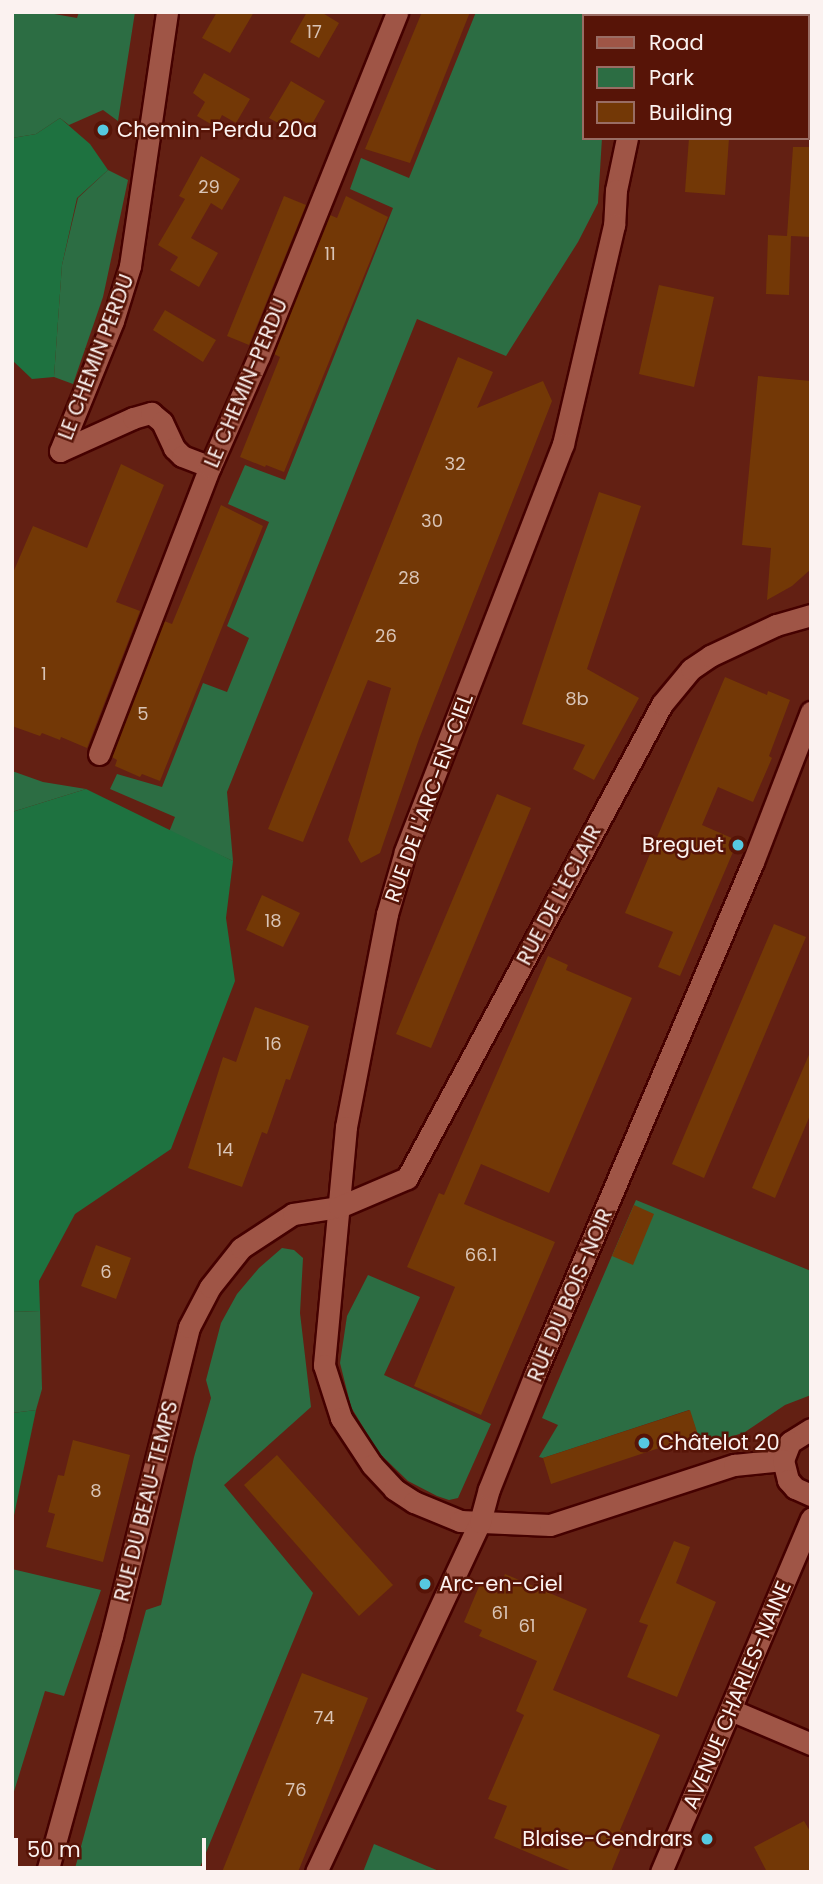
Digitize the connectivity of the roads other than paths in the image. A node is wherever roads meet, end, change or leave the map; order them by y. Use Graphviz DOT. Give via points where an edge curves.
graph roads {
  1 [pos="167,12"];
  2 [pos="397,12"];
  3 [pos="627,140"];
  4 [pos="210,467"];
  5 [pos="811,615"];
  6 [pos="811,712"];
  7 [pos="99,754"];
  8 [pos="339,1207"];
  9 [pos="811,1429"];
  10 [pos="783,1460"];
  11 [pos="811,1495"];
  12 [pos="811,1518"];
  13 [pos="480,1522"];
  14 [pos="731,1710"];
  15 [pos="811,1744"];
  16 [pos="47,1872"];
  17 [pos="316,1872"];
  18 [pos="661,1872"];
  1 -- 4 [label="street, LE CHEMIN PERDU" via="130,266 60,452 151,414 162,422 182,456"];
  2 -- 4 [label="street, LE CHEMIN-PERDU"];
  3 -- 8 [label="street, RUE DE L'ARC-EN-CIEL" via="614,225 563,444 405,852 387,914 346,1127"];
  4 -- 7 [label="street, LE CHEMIN-PERDU"];
  5 -- 8 [label="street, RUE DE L'ECLAIR" via="776,625 710,656 691,668 662,704 407,1178"];
  6 -- 13 [label="street, RUE DU BOIS-NOIR" via="753,862 535,1374"];
  8 -- 13 [label="street, RUE DE L'ARC-EN-CIEL" via="324,1365 341,1418 394,1489 460,1521"];
  8 -- 16 [label="street, RUE DU BEAU-TEMPS" via="293,1214 241,1248 210,1287 189,1327 109,1648"];
  9 -- 10 [label="street" via="790,1442"];
  10 -- 11 [label="street" via="788,1480"];
  10 -- 13 [label="street, RUE DE L'ARC-EN-CIEL" via="734,1465 550,1525"];
  12 -- 14 [label="street, AVENUE CHARLES-NAINE"];
  13 -- 17 [label="street, RUE DU BOIS-NOIR"];
  14 -- 15 [label="street"];
  14 -- 18 [label="street, AVENUE CHARLES-NAINE"];
}
